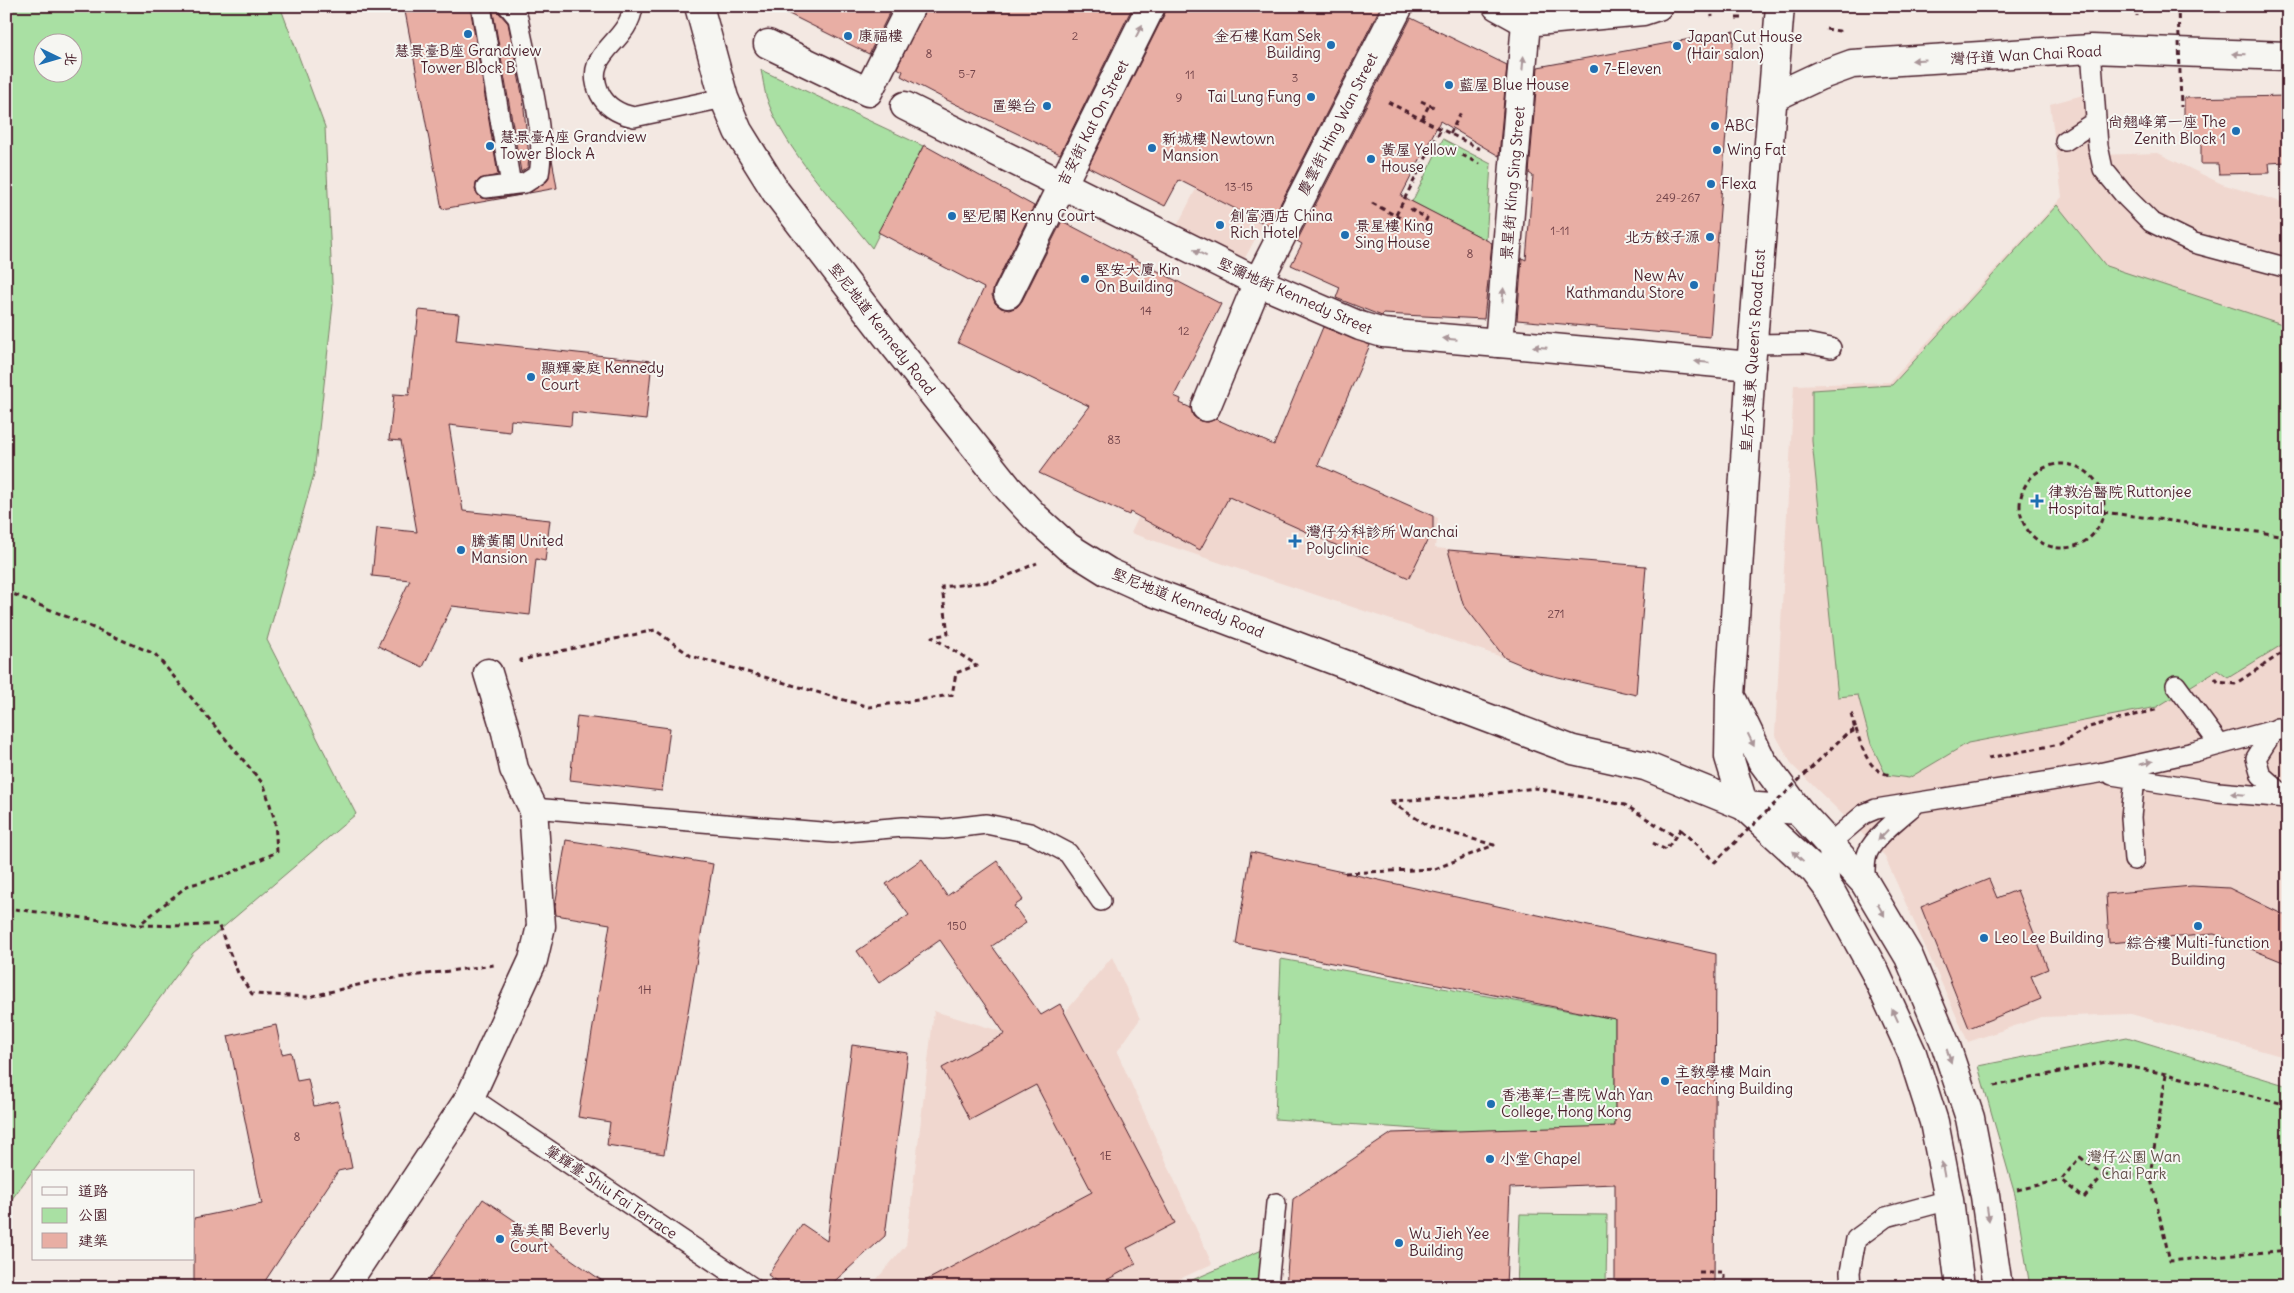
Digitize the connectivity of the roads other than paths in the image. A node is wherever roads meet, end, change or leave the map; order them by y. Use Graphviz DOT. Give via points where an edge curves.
graph roads {
  1 [pos="481,6"];
  2 [pos="508,6"];
  3 [pos="633,6"];
  4 [pos="699,6"];
  5 [pos="911,6"];
  6 [pos="1151,6"];
  7 [pos="1399,6"];
  8 [pos="1496,6"];
  9 [pos="1658,6"];
  10 [pos="1780,6"];
  11 [pos="1526,22"];
  12 [pos="768,44"];
  13 [pos="2091,49"];
  14 [pos="2288,56"];
  15 [pos="724,98"];
  16 [pos="1772,98"];
  17 [pos="904,106"];
  18 [pos="2096,121"];
  19 [pos="2065,141"];
  20 [pos="1062,184"];
  21 [pos="511,185"];
  22 [pos="486,188"];
  23 [pos="2288,268"];
  24 [pos="1258,282"];
  25 [pos="1008,294"];
  26 [pos="1499,343"];
  27 [pos="1831,348"];
  28 [pos="1752,355"];
  29 [pos="1206,407"];
  30 [pos="488,673"];
  31 [pos="2176,685"];
  32 [pos="1730,696"];
  33 [pos="2283,727"];
  34 [pos="2220,745"];
  35 [pos="2099,773"];
  36 [pos="2135,778"];
  37 [pos="2287,799"];
  38 [pos="1918,802"];
  39 [pos="1744,806"];
  40 [pos="533,808"];
  41 [pos="1798,810"];
  42 [pos="1830,843"];
  43 [pos="2134,860"];
  44 [pos="1865,883"];
  45 [pos="1831,892"];
  46 [pos="1101,901"];
  47 [pos="470,1097"];
  48 [pos="1949,1200"];
  49 [pos="1276,1203"];
  50 [pos="352,1284"];
  51 [pos="752,1287"];
  52 [pos="1268,1287"];
  53 [pos="1851,1287"];
  54 [pos="1960,1287"];
  55 [pos="1998,1287"];
  1 -- 21 [label="lane"];
  2 -- 21 [label="lane" via="518,18 539,126 542,159 539,174 525,183"];
  3 -- 15 [label="lane" via="628,25 599,60 596,86 602,99 622,115 634,117"];
  4 -- 15 [label="street, 堅尼地道 Kennedy Road"];
  5 -- 12 [label="street" via="868,92"];
  20 -- 6 [label="street, 吉安街 Kat On Street, one-way"];
  7 -- 24 [label="street, 慶雲街 Hing Wan Street"];
  8 -- 11 [label="street"];
  9 -- 11 [label="street" via="1643,11"];
  10 -- 16 [label="street, 皇后大道東 Queen's Road East"];
  26 -- 11 [label="street, 景星街 King Sing Street, one-way"];
  14 -- 13 [label="street, 灣仔道 Wan Chai Road, one-way"];
  13 -- 16 [label="street, 灣仔道 Wan Chai Road, one-way" via="1852,64"];
  13 -- 18 [label="lane"];
  15 -- 39 [label="street, 堅尼地道 Kennedy Road" via="738,131 776,192 1008,488 1068,547 1108,572 1159,594 1573,750 1645,766"];
  16 -- 28 [label="street, 皇后大道東 Queen's Road East"];
  17 -- 20 [label="street, 堅彌地街 Kennedy Street"];
  18 -- 19 [label="lane"];
  18 -- 23 [label="lane" via="2103,169 2151,222 2194,243"];
  24 -- 20 [label="street, 堅彌地街 Kennedy Street, one-way"];
  20 -- 25 [label="street, 吉安街 Kat On Street"];
  21 -- 22 [label="lane"];
  26 -- 24 [label="street, 堅彌地街 Kennedy Street, one-way" via="1383,333"];
  24 -- 29 [label="street, 慶雲街 Hing Wan Street"];
  28 -- 26 [label="street, 堅彌地街 Kennedy Street, one-way"];
  27 -- 28 [label="lane" via="1806,344"];
  28 -- 32 [label="street, 皇后大道東 Queen's Road East"];
  30 -- 40 [label="street" via="514,769"];
  31 -- 34 [label="lane"];
  32 -- 39 [label="street, 皇后大道東 Queen's Road East" via="1729,757"];
  32 -- 41 [label="street, 皇后大道東 Queen's Road East, one-way" via="1762,762"];
  33 -- 34 [label="lane"];
  33 -- 37 [label="lane" via="2256,758 2260,775"];
  35 -- 34 [label="lane, one-way"];
  35 -- 36 [label="lane"];
  35 -- 38 [label="lane"];
  37 -- 36 [label="lane, one-way" via="2218,792"];
  36 -- 43 [label="lane" via="2131,817"];
  38 -- 42 [label="lane" via="1864,814"];
  38 -- 44 [label="lane, one-way" via="1895,821 1868,851"];
  39 -- 41 [label="street, 堅尼地道 Kennedy Road"];
  45 -- 39 [label="street, one-way" via="1815,871"];
  40 -- 46 [label="lane" via="833,833 986,824 1030,833 1068,853"];
  40 -- 47 [label="street" via="541,926 533,960"];
  41 -- 42 [label="street, 皇后大道東 Queen's Road East"];
  42 -- 44 [label="street, 皇后大道東 Queen's Road East"];
  42 -- 45 [label="lane"];
  44 -- 55 [label="street, 皇后大道東 Queen's Road East, one-way" via="1909,957 1970,1118"];
  48 -- 45 [label="street, one-way" via="1934,1122 1912,1053 1875,972"];
  47 -- 50 [label="street"];
  47 -- 51 [label="lane, 肇輝臺 Shiu Fai Terrace"];
  48 -- 53 [label="lane" via="1886,1217 1856,1239 1850,1272"];
  48 -- 54 [label="street"];
  49 -- 52 [label="lane"];
}
